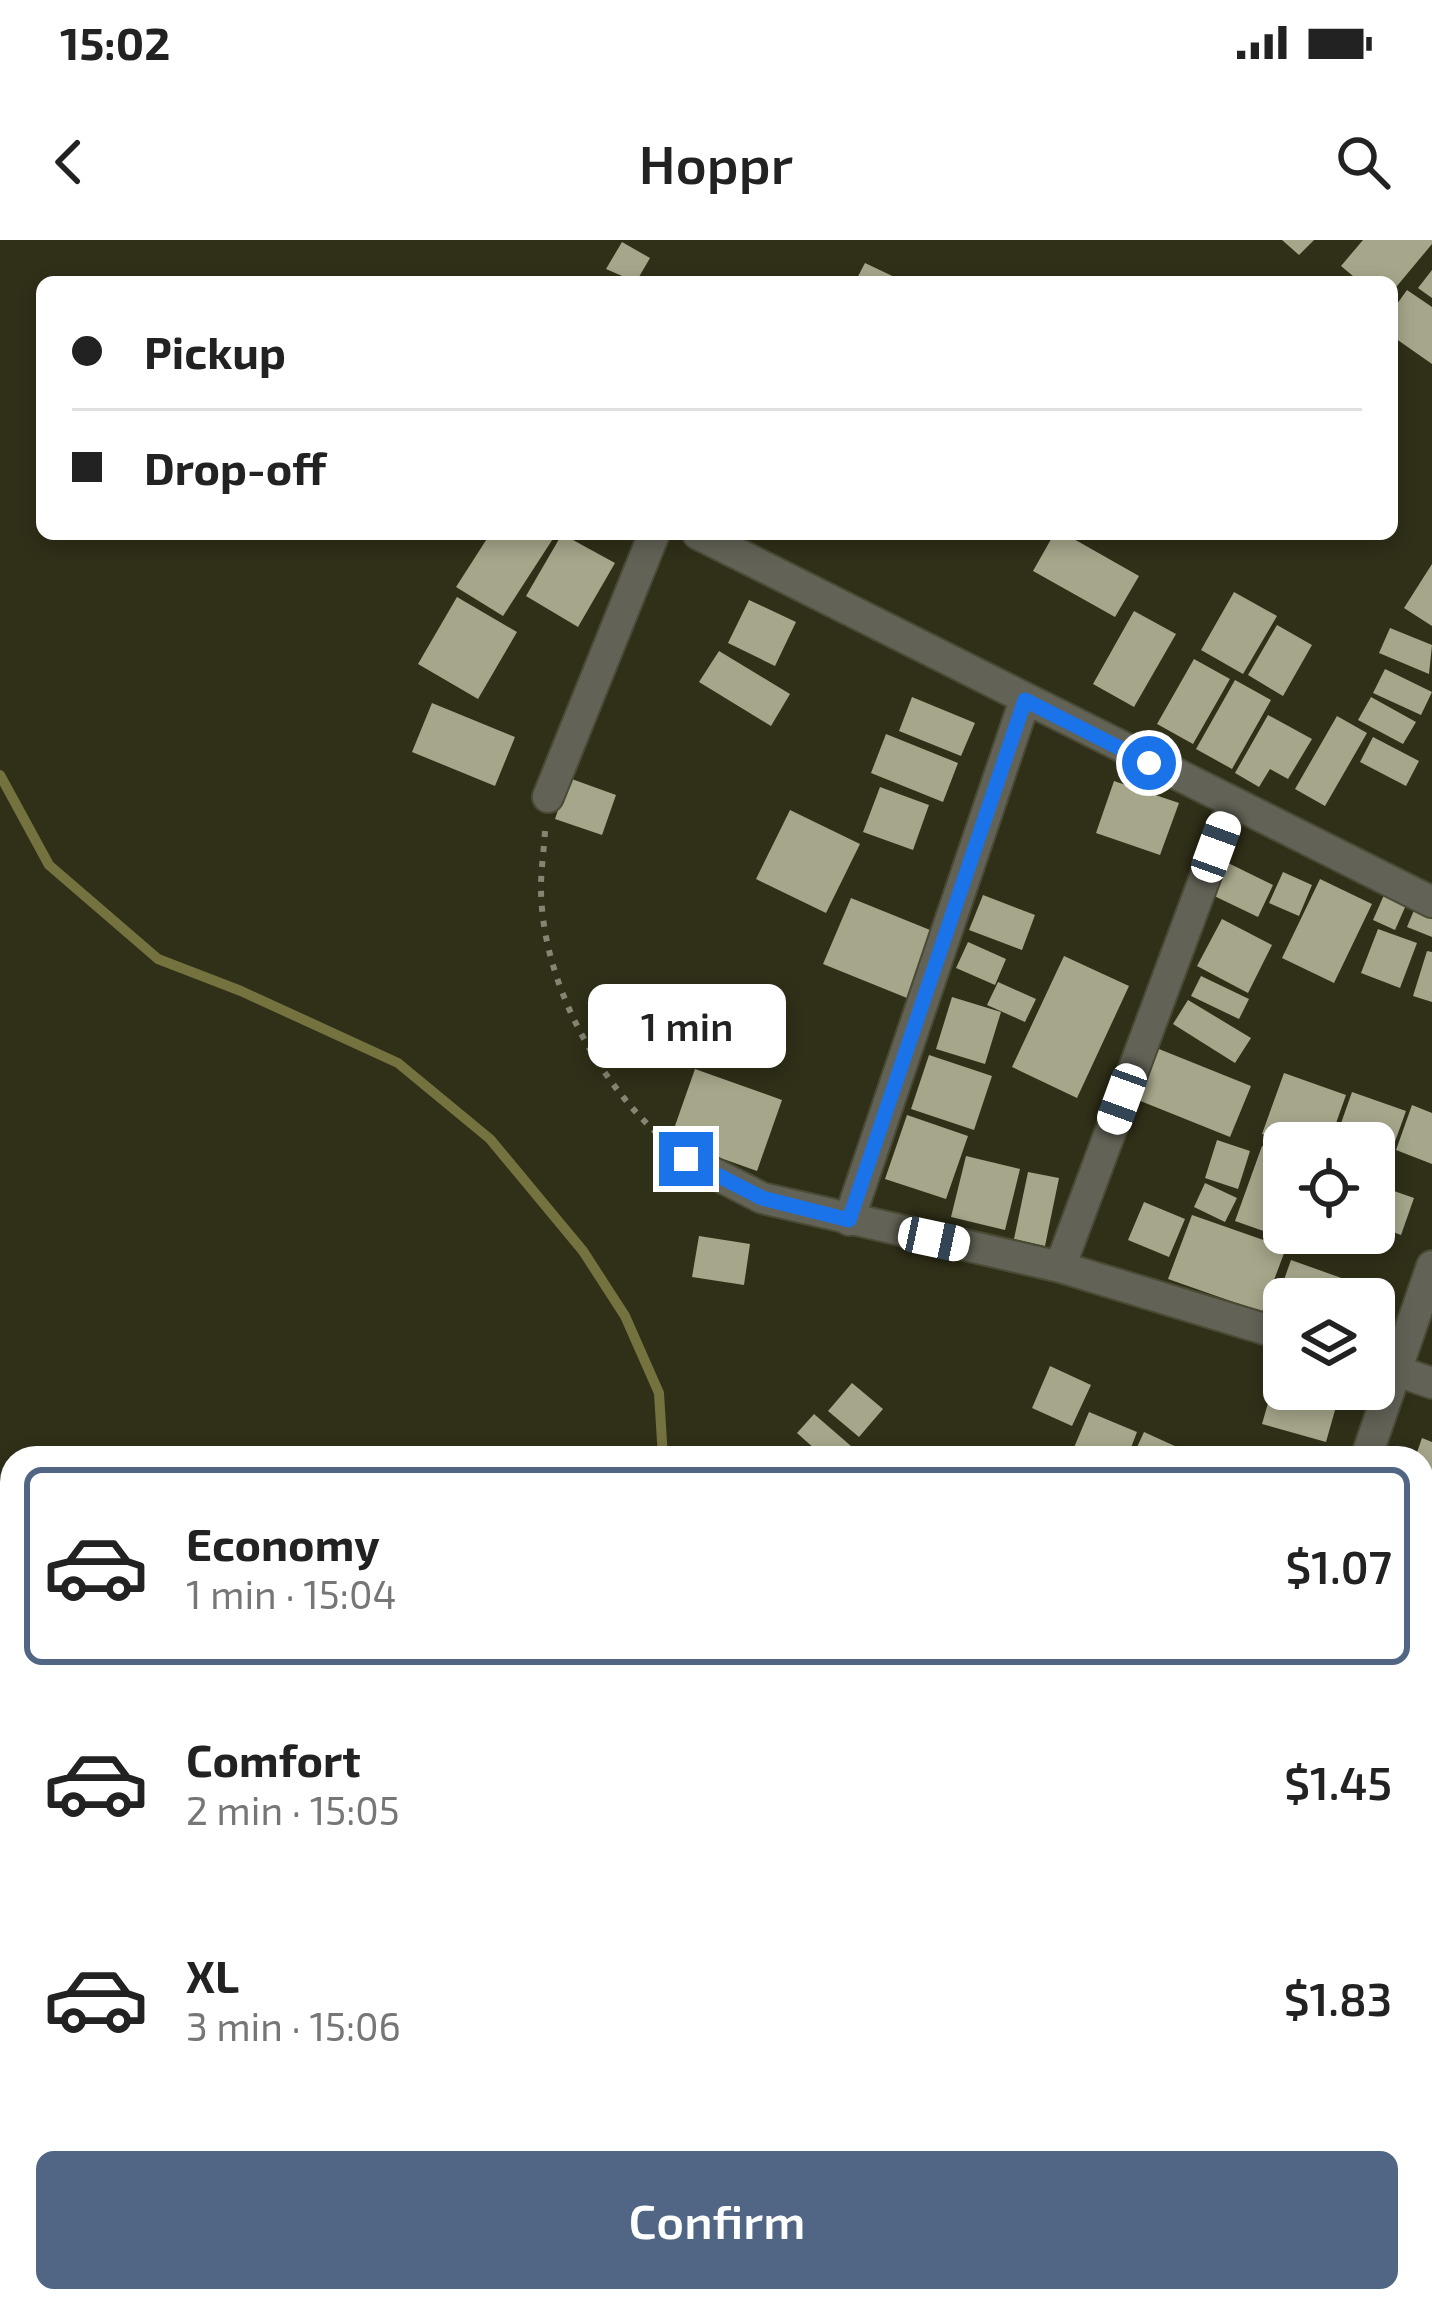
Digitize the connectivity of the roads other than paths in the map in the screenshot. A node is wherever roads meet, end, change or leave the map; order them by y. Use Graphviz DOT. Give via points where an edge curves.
graph roads {
  1 [pos="652,540"];
  2 [pos="710,540"];
  3 [pos="1025,700"];
  4 [pos="548,797"];
  5 [pos="1232,805"];
  6 [pos="1432,902"];
  7 [pos="686,1159"];
  8 [pos="849,1220"];
  9 [pos="1432,1266"];
  10 [pos="1060,1267"];
  11 [pos="1263,1329"];
  12 [pos="1395,1345"];
  13 [pos="1395,1370"];
  14 [pos="1432,1383"];
  15 [pos="1376,1410"];
  16 [pos="1368,1446"];
  1 -- 4 [label="street"];
  2 -- 3 [label="street"];
  3 -- 5 [label="street"];
  3 -- 8 [label="street"];
  5 -- 6 [label="street"];
  5 -- 10 [label="street"];
  7 -- 8 [label="street" via="762,1198"];
  8 -- 10 [label="street"];
  9 -- 12 [label="street"];
  10 -- 11 [label="street"];
  13 -- 14 [label="street"];
  15 -- 16 [label="street"];
}
